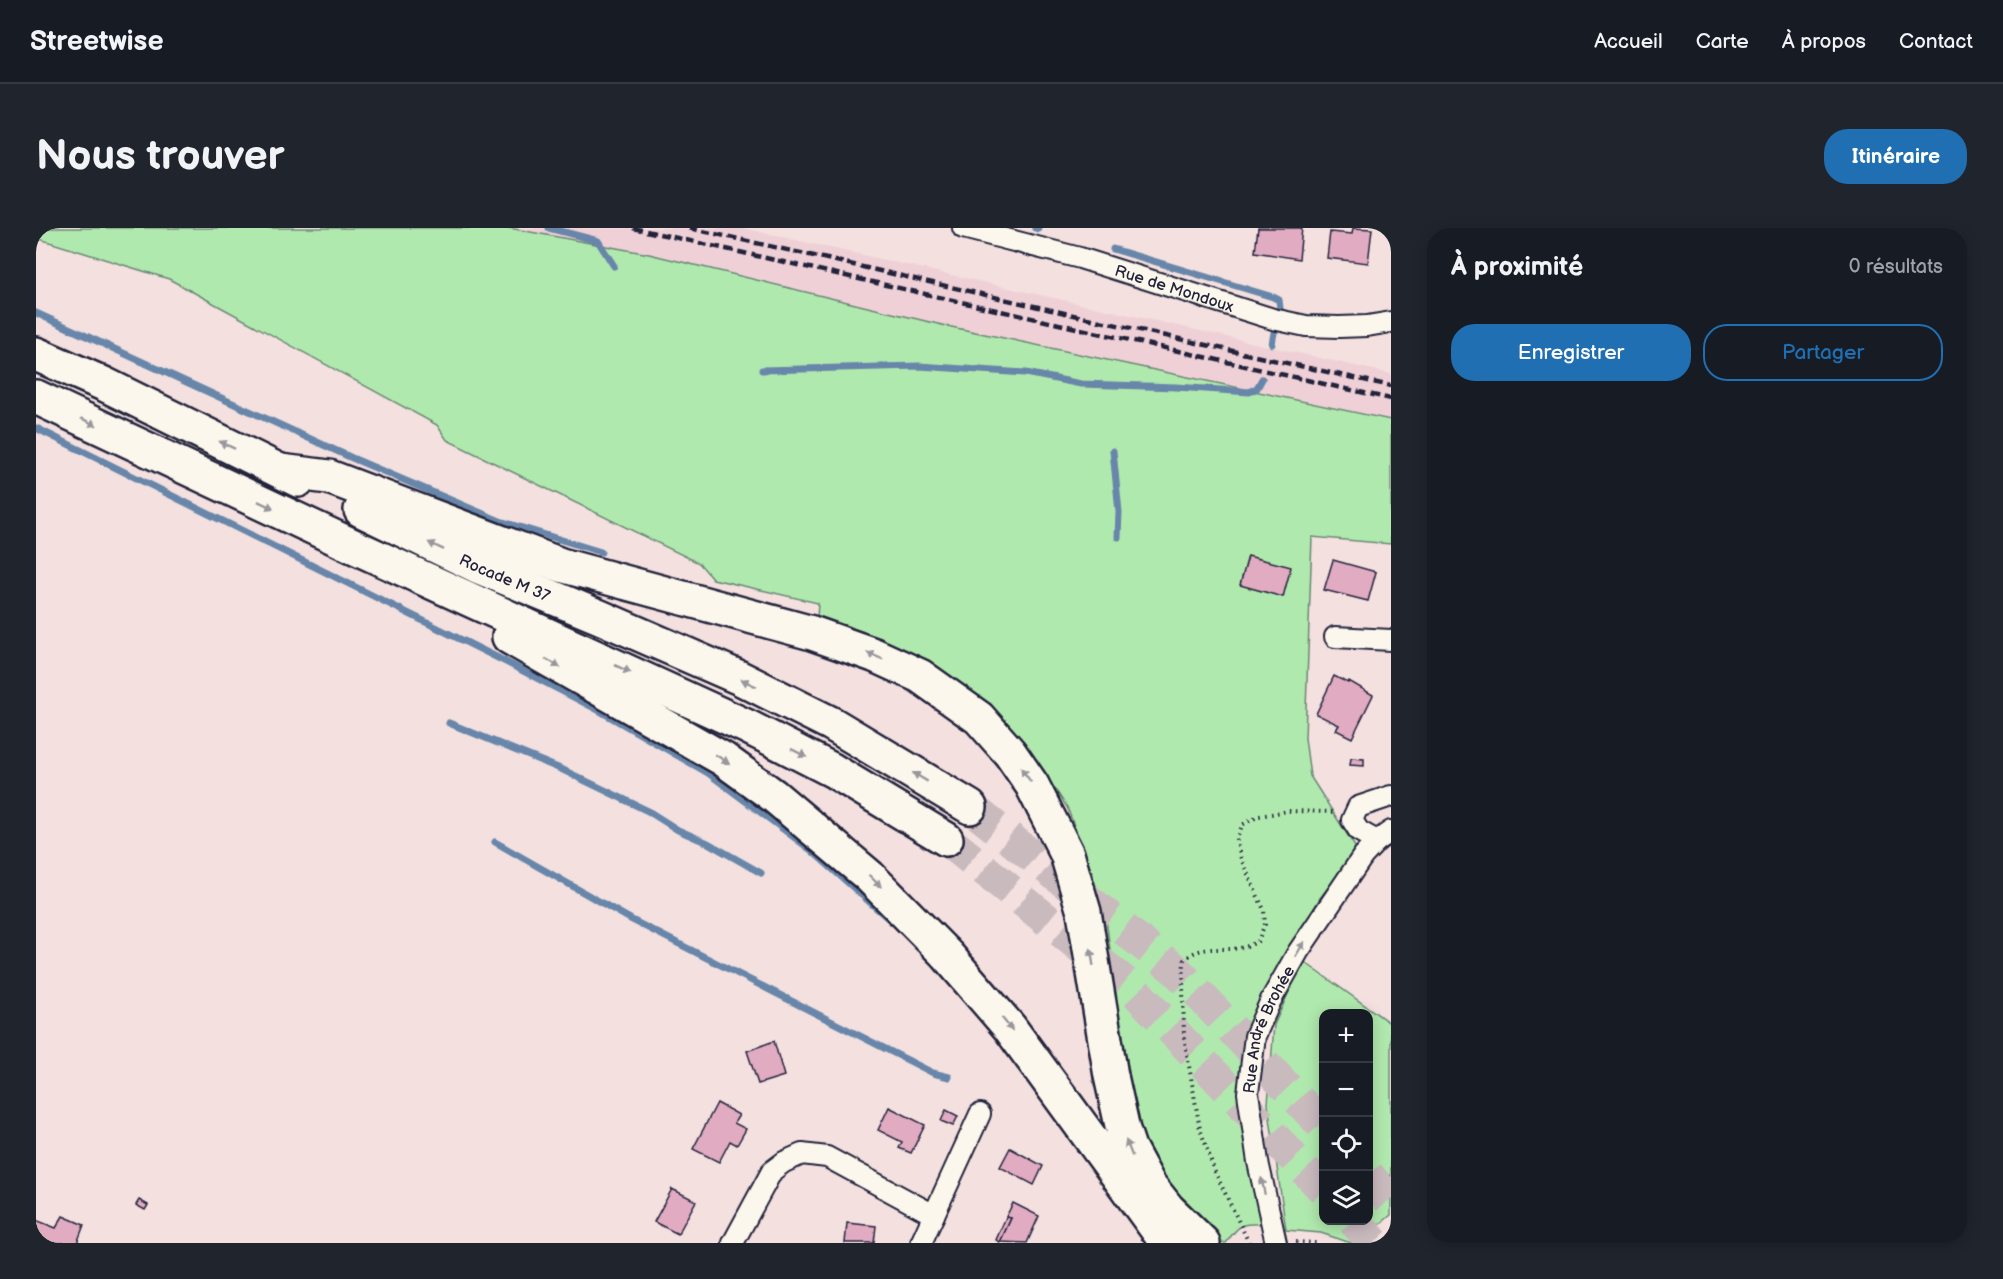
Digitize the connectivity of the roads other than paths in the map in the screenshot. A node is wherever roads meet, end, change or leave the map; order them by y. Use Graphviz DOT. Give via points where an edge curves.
graph roads {
  1 [pos="963,228"];
  2 [pos="1391,322"];
  3 [pos="36,354"];
  4 [pos="36,397"];
  5 [pos="280,471"];
  6 [pos="456,592"];
  7 [pos="1335,637"];
  8 [pos="1391,640"];
  9 [pos="1391,796"];
  10 [pos="970,807"];
  11 [pos="1384,836"];
  12 [pos="946,839"];
  13 [pos="980,1114"];
  14 [pos="934,1215"];
  15 [pos="733,1243"];
  16 [pos="921,1243"];
  17 [pos="1167,1243"];
  18 [pos="1203,1243"];
  19 [pos="1276,1243"];
  1 -- 2 [label="street, Rue de Mondoux" via="1080,258 1273,319 1306,326 1340,327"];
  5 -- 3 [label="highway, Rocade M 37, one-way"];
  4 -- 6 [label="highway, Rocade M 37, one-way"];
  10 -- 5 [label="highway, Rocade M 37, one-way" via="832,724 738,677 477,566"];
  18 -- 5 [label="highway, one-way" via="1149,1185 1129,1148 1111,1076 1084,912 1070,862 1032,785 979,718 920,676 812,633 561,565 329,477"];
  6 -- 12 [label="highway, Rocade M 37, one-way" via="748,727 832,770"];
  6 -- 17 [label="highway, one-way" via="491,626 723,759 774,796 869,876 947,955 1010,1028"];
  7 -- 8 [label="street"];
  9 -- 11 [label="street, Rue André Brohée" via="1358,807 1353,820 1359,831"];
  19 -- 11 [label="street, Rue André Brohée, one-way" via="1248,1093 1255,1036 1298,952 1363,856"];
  13 -- 14 [label="street"];
  14 -- 15 [label="street" via="827,1156 802,1154 772,1172"];
  14 -- 16 [label="street"];
}
